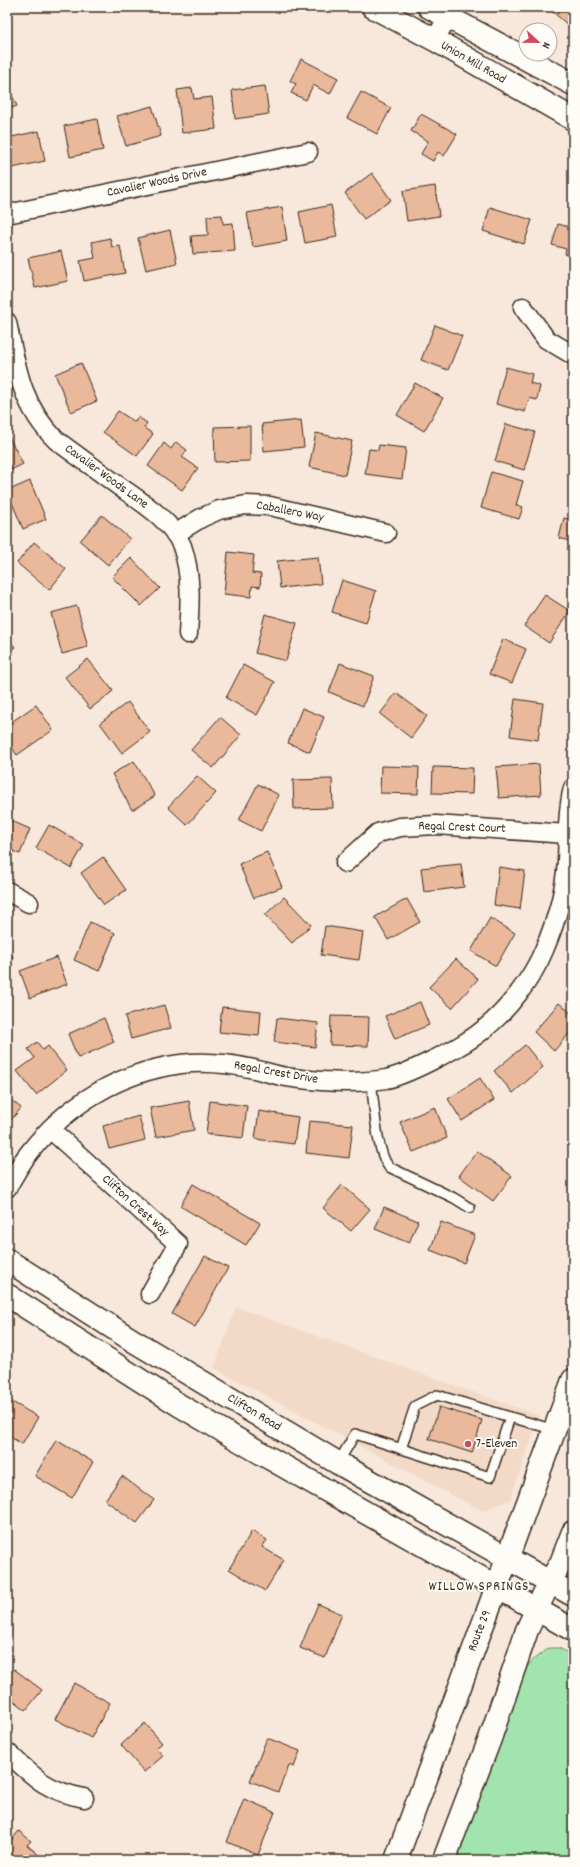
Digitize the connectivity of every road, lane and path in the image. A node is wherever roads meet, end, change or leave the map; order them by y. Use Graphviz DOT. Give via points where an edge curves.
graph roads {
  1 [pos="373,7"];
  2 [pos="443,10"];
  3 [pos="435,40"];
  4 [pos="573,84"];
  5 [pos="573,119"];
  6 [pos="308,152"];
  7 [pos="7,214"];
  8 [pos="523,307"];
  9 [pos="7,322"];
  10 [pos="9,344"];
  11 [pos="573,355"];
  12 [pos="386,533"];
  13 [pos="175,534"];
  14 [pos="188,634"];
  15 [pos="573,788"];
  16 [pos="567,834"];
  17 [pos="345,862"];
  18 [pos="7,891"];
  19 [pos="29,903"];
  20 [pos="371,1080"];
  21 [pos="50,1129"];
  22 [pos="7,1188"];
  23 [pos="470,1208"];
  24 [pos="7,1260"];
  25 [pos="7,1294"];
  26 [pos="150,1294"];
  27 [pos="573,1380"];
  28 [pos="510,1417"];
  29 [pos="555,1430"];
  30 [pos="401,1449"];
  31 [pos="338,1463"];
  32 [pos="573,1532"];
  33 [pos="507,1557"];
  34 [pos="549,1583"];
  35 [pos="496,1587"];
  36 [pos="573,1595"];
  37 [pos="537,1610"];
  38 [pos="573,1630"];
  39 [pos="7,1752"];
  40 [pos="84,1798"];
  41 [pos="396,1860"];
  42 [pos="444,1860"];
  1 -- 3 [label="main road, Union Mill Road"];
  2 -- 3 [label="street"];
  2 -- 4 [label="main road, Union Mill Road"];
  3 -- 5 [label="main road, Union Mill Road"];
  6 -- 7 [label="street, Cavalier Woods Drive"];
  8 -- 11 [label="street" via="546,339"];
  9 -- 10 [label="street, Cavalier Woods Lane"];
  10 -- 13 [label="street, Cavalier Woods Lane" via="27,401 46,431 147,507"];
  12 -- 13 [label="street, Caballero Way" via="270,506 246,505 219,510"];
  13 -- 14 [label="street, Cavalier Woods Lane" via="182,546 191,589"];
  15 -- 16 [label="street, Regal Crest Drive"];
  16 -- 17 [label="street, Regal Crest Court" via="436,825 400,827 378,833"];
  16 -- 20 [label="street, Regal Crest Drive" via="563,894 554,925 544,952 507,1006 483,1030 455,1050 417,1068 386,1079"];
  18 -- 19 [label="street"];
  20 -- 21 [label="street, Regal Crest Drive" via="313,1081 251,1068 220,1064 183,1064 123,1078 85,1099"];
  20 -- 23 [label="lane" via="381,1152 389,1167"];
  21 -- 22 [label="street, Regal Crest Drive" via="28,1154"];
  21 -- 26 [label="street, Clifton Crest Way" via="178,1244"];
  24 -- 31 [label="main road, Clifton Road" via="132,1340"];
  25 -- 35 [label="main road" via="185,1408"];
  27 -- 29 [label="main road, Route 29"];
  28 -- 29 [label="lane"];
  28 -- 30 [label="lane" via="438,1395 415,1406"];
  28 -- 30 [label="lane" via="490,1477"];
  29 -- 33 [label="main road, Route 29"];
  30 -- 31 [label="lane" via="355,1434"];
  31 -- 33 [label="main road, Clifton Road"];
  32 -- 34 [label="main road" via="561,1563"];
  33 -- 34 [label="main road, Clifton Road"];
  33 -- 35 [label="main road, Route 29"];
  34 -- 36 [label="main road, Clifton Road"];
  34 -- 37 [label="main road"];
  35 -- 37 [label="main road"];
  35 -- 41 [label="main road, Route 29"];
  37 -- 38 [label="main road"];
  37 -- 42 [label="main road" via="527,1630 491,1736"];
  39 -- 40 [label="street" via="51,1789"];
}
